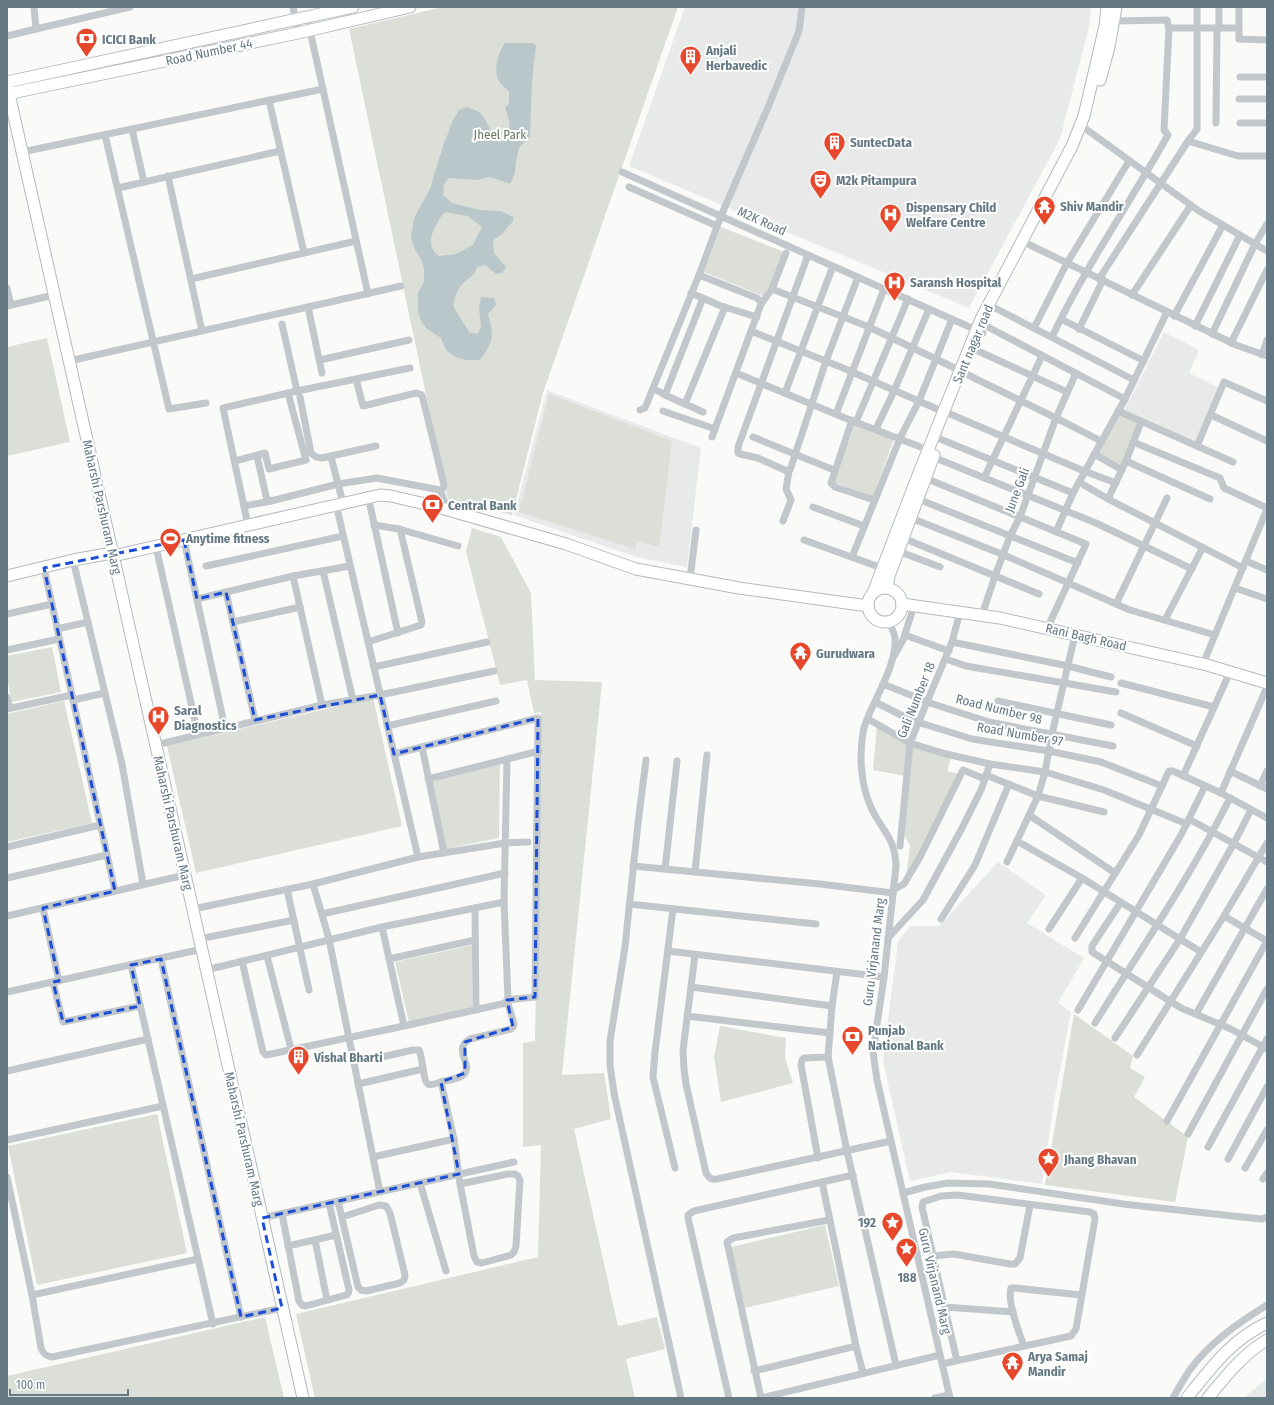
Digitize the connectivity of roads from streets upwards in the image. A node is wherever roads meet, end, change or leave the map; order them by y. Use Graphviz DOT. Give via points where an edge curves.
graph roads {
  1 [pos="34,7"];
  2 [pos="130,7"];
  3 [pos="293,7"];
  4 [pos="353,7"];
  5 [pos="410,7"];
  6 [pos="802,7"];
  7 [pos="1109,7"];
  8 [pos="1196,7"];
  9 [pos="1219,7"];
  10 [pos="1239,7"];
  11 [pos="307,17"];
  12 [pos="296,20"];
  13 [pos="1114,21"];
  14 [pos="1169,28"];
  15 [pos="1197,28"];
  16 [pos="1218,28"];
  17 [pos="1238,28"];
  18 [pos="36,29"];
  19 [pos="310,31"];
  20 [pos="298,34"];
  21 [pos="7,36"];
  22 [pos="1267,40"];
  23 [pos="1240,77"];
  24 [pos="1267,77"];
  25 [pos="8,88"];
  26 [pos="323,89"];
  27 [pos="1239,99"];
  28 [pos="1267,99"];
  29 [pos="269,100"];
  30 [pos="1240,122"];
  31 [pos="1267,123"];
  32 [pos="1216,124"];
  33 [pos="132,129"];
  34 [pos="1086,130"];
  35 [pos="105,135"];
  36 [pos="1188,142"];
  37 [pos="280,151"];
  38 [pos="22,152"];
  39 [pos="1267,156"];
  40 [pos="1129,161"];
  41 [pos="622,172"];
  42 [pos="1147,173"];
  43 [pos="168,176"];
  44 [pos="144,182"];
  45 [pos="1161,184"];
  46 [pos="629,187"];
  47 [pos="118,188"];
  48 [pos="1191,205"];
  49 [pos="721,216"];
  50 [pos="1267,224"];
  51 [pos="1223,225"];
  52 [pos="717,226"];
  53 [pos="1240,235"];
  54 [pos="356,242"];
  55 [pos="1028,244"];
  56 [pos="1255,244"];
  57 [pos="1267,251"];
  58 [pos="304,253"];
  59 [pos="786,253"];
  60 [pos="808,255"];
  61 [pos="1067,263"];
  62 [pos="833,266"];
  63 [pos="1267,270"];
  64 [pos="1086,272"];
  65 [pos="699,275"];
  66 [pos="858,277"];
  67 [pos="191,279"];
  68 [pos="1101,280"];
  69 [pos="401,286"];
  70 [pos="7,288"];
  71 [pos="772,289"];
  72 [pos="884,289"];
  73 [pos="368,294"];
  74 [pos="691,294"];
  75 [pos="54,295"];
  76 [pos="1132,295"];
  77 [pos="793,297"];
  78 [pos="703,298"];
  79 [pos="908,300"];
  80 [pos="761,304"];
  81 [pos="9,306"];
  82 [pos="308,307"];
  83 [pos="725,307"];
  84 [pos="818,307"];
  85 [pos="995,308"];
  86 [pos="928,309"];
  87 [pos="1167,312"];
  88 [pos="842,316"];
  89 [pos="1174,316"];
  90 [pos="757,317"];
  91 [pos="952,319"];
  92 [pos="1061,319"];
  93 [pos="282,324"];
  94 [pos="1195,326"];
  95 [pos="869,327"];
  96 [pos="1034,328"];
  97 [pos="1080,329"];
  98 [pos="982,330"];
  99 [pos="202,331"];
  100 [pos="752,331"];
  101 [pos="1212,334"];
  102 [pos="891,338"];
  103 [pos="1052,338"];
  104 [pos="409,340"];
  105 [pos="1267,340"];
  106 [pos="777,341"];
  107 [pos="154,342"];
  108 [pos="1231,343"];
  109 [pos="912,348"];
  110 [pos="976,350"];
  111 [pos="802,351"];
  112 [pos="1042,356"];
  113 [pos="1264,356"];
  114 [pos="936,359"];
  115 [pos="320,360"];
  116 [pos="69,361"];
  117 [pos="826,361"];
  118 [pos="1144,361"];
  119 [pos="410,368"];
  120 [pos="322,372"];
  121 [pos="852,372"];
  122 [pos="963,372"];
  123 [pos="736,373"];
  124 [pos="1076,373"];
  125 [pos="1032,376"];
  126 [pos="356,379"];
  127 [pos="1134,380"];
  128 [pos="874,381"];
  129 [pos="761,383"];
  130 [pos="894,390"];
  131 [pos="658,391"];
  132 [pos="1067,392"];
  133 [pos="288,393"];
  134 [pos="785,393"];
  135 [pos="298,394"];
  136 [pos="665,395"];
  137 [pos="1125,399"];
  138 [pos="1020,400"];
  139 [pos="1267,400"];
  140 [pos="919,401"];
  141 [pos="206,403"];
  142 [pos="685,404"];
  143 [pos="811,404"];
  144 [pos="640,410"];
  145 [pos="663,411"];
  146 [pos="1118,411"];
  147 [pos="703,412"];
  148 [pos="947,413"];
  149 [pos="836,414"];
  150 [pos="1211,415"];
  151 [pos="1056,418"];
  152 [pos="854,421"];
  153 [pos="1141,422"];
  154 [pos="715,429"];
  155 [pos="876,429"];
  156 [pos="712,437"];
  157 [pos="1004,437"];
  158 [pos="753,438"];
  159 [pos="900,438"];
  160 [pos="940,439"];
  161 [pos="1101,441"];
  162 [pos="1267,441"];
  163 [pos="1133,442"];
  164 [pos="376,446"];
  165 [pos="1197,446"];
  166 [pos="932,453"];
  167 [pos="795,454"];
  168 [pos="1044,454"];
  169 [pos="1094,454"];
  170 [pos="257,456"];
  171 [pos="331,457"];
  172 [pos="992,460"];
  173 [pos="235,461"];
  174 [pos="1126,461"];
  175 [pos="1233,462"];
  176 [pos="834,470"];
  177 [pos="1122,470"];
  178 [pos="789,471"];
  179 [pos="1084,471"];
  180 [pos="1034,477"];
  181 [pos="925,478"];
  182 [pos="984,478"];
  183 [pos="1079,482"];
  184 [pos="1116,483"];
  185 [pos="338,484"];
  186 [pos="440,490"];
  187 [pos="1073,493"];
  188 [pos="1028,496"];
  189 [pos="1167,498"];
  190 [pos="918,499"];
  191 [pos="1108,499"];
  192 [pos="1210,499"];
  193 [pos="874,500"];
  194 [pos="271,501"];
  195 [pos="339,504"];
  196 [pos="370,505"];
  197 [pos="244,506"];
  198 [pos="813,507"];
  199 [pos="1267,508"];
  200 [pos="448,510"];
  201 [pos="1066,511"];
  202 [pos="1020,517"];
  203 [pos="910,518"];
  204 [pos="783,521"];
  205 [pos="1155,522"];
  206 [pos="248,525"];
  207 [pos="374,525"];
  208 [pos="864,526"];
  209 [pos="400,529"];
  210 [pos="696,530"];
  211 [pos="1056,532"];
  212 [pos="343,536"];
  213 [pos="1010,536"];
  214 [pos="903,538"];
  215 [pos="184,540"];
  216 [pos="804,540"];
  217 [pos="156,546"];
  218 [pos="458,546"];
  219 [pos="1143,546"];
  220 [pos="1203,547"];
  221 [pos="898,551"];
  222 [pos="113,555"];
  223 [pos="1004,555"];
  224 [pos="852,557"];
  225 [pos="73,560"];
  226 [pos="1078,563"];
  227 [pos="1244,564"];
  228 [pos="206,566"];
  229 [pos="350,566"];
  230 [pos="940,567"];
  231 [pos="44,568"];
  232 [pos="882,568"];
  233 [pos="1192,569"];
  234 [pos="1267,570"];
  235 [pos="323,571"];
  236 [pos="7,576"];
  237 [pos="293,576"];
  238 [pos="995,576"];
  239 [pos="690,579"];
  240 [pos="1069,584"];
  241 [pos="888,588"];
  242 [pos="1235,588"];
  243 [pos="226,592"];
  244 [pos="873,594"];
  245 [pos="1039,594"];
  246 [pos="197,599"];
  247 [pos="1267,599"];
  248 [pos="52,604"];
  249 [pos="902,604"];
  250 [pos="1116,604"];
  251 [pos="868,606"];
  252 [pos="914,606"];
  253 [pos="300,608"];
  254 [pos="960,612"];
  255 [pos="7,614"];
  256 [pos="982,615"];
  257 [pos="1165,620"];
  258 [pos="888,621"];
  259 [pos="88,622"];
  260 [pos="233,622"];
  261 [pos="1047,628"];
  262 [pos="57,630"];
  263 [pos="398,633"];
  264 [pos="905,635"];
  265 [pos="1075,635"];
  266 [pos="1215,635"];
  267 [pos="59,639"];
  268 [pos="368,642"];
  269 [pos="487,642"];
  270 [pos="952,642"];
  271 [pos="7,650"];
  272 [pos="949,651"];
  273 [pos="893,658"];
  274 [pos="946,659"];
  275 [pos="1203,664"];
  276 [pos="1068,666"];
  277 [pos="374,667"];
  278 [pos="494,671"];
  279 [pos="1230,672"];
  280 [pos="1111,677"];
  281 [pos="1065,683"];
  282 [pos="1121,683"];
  283 [pos="1267,683"];
  284 [pos="883,684"];
  285 [pos="1267,686"];
  286 [pos="1116,692"];
  287 [pos="104,693"];
  288 [pos="380,695"];
  289 [pos="7,697"];
  290 [pos="72,697"];
  291 [pos="353,700"];
  292 [pos="496,701"];
  293 [pos="998,701"];
  294 [pos="875,702"];
  295 [pos="928,702"];
  296 [pos="322,705"];
  297 [pos="1214,707"];
  298 [pos="8,708"];
  299 [pos="1121,713"];
  300 [pos="1057,714"];
  301 [pos="868,719"];
  302 [pos="255,720"];
  303 [pos="919,722"];
  304 [pos="1111,725"];
  305 [pos="388,726"];
  306 [pos="225,728"];
  307 [pos="198,734"];
  308 [pos="1052,734"];
  309 [pos="910,743"];
  310 [pos="156,745"];
  311 [pos="1113,746"];
  312 [pos="1197,746"];
  313 [pos="422,747"];
  314 [pos="539,751"];
  315 [pos="1049,751"];
  316 [pos="394,754"];
  317 [pos="707,755"];
  318 [pos="507,759"];
  319 [pos="646,760"];
  320 [pos="677,761"];
  321 [pos="990,764"];
  322 [pos="1230,771"];
  323 [pos="1267,771"];
  324 [pos="1045,772"];
  325 [pos="1183,776"];
  326 [pos="985,777"];
  327 [pos="428,779"];
  328 [pos="1009,784"];
  329 [pos="1162,786"];
  330 [pos="1205,786"];
  331 [pos="1264,787"];
  332 [pos="1221,793"];
  333 [pos="1038,796"];
  334 [pos="1230,798"];
  335 [pos="1151,809"];
  336 [pos="1251,810"];
  337 [pos="1104,812"];
  338 [pos="1029,815"];
  339 [pos="1267,818"];
  340 [pos="1188,821"];
  341 [pos="100,825"];
  342 [pos="1213,831"];
  343 [pos="1016,841"];
  344 [pos="528,842"];
  345 [pos="505,843"];
  346 [pos="1267,843"];
  347 [pos="1234,844"];
  348 [pos="900,846"];
  349 [pos="7,847"];
  350 [pos="444,853"];
  351 [pos="107,855"];
  352 [pos="418,857"];
  353 [pos="1258,857"];
  354 [pos="1008,862"];
  355 [pos="1267,862"];
  356 [pos="633,866"];
  357 [pos="665,869"];
  358 [pos="695,872"];
  359 [pos="505,873"];
  360 [pos="1115,873"];
  361 [pos="185,875"];
  362 [pos="7,878"];
  363 [pos="1082,878"];
  364 [pos="143,884"];
  365 [pos="313,884"];
  366 [pos="1267,889"];
  367 [pos="287,890"];
  368 [pos="115,891"];
  369 [pos="893,891"];
  370 [pos="1104,892"];
  371 [pos="504,902"];
  372 [pos="1121,902"];
  373 [pos="629,904"];
  374 [pos="43,908"];
  375 [pos="475,908"];
  376 [pos="193,909"];
  377 [pos="673,909"];
  378 [pos="1136,912"];
  379 [pos="322,914"];
  380 [pos="7,916"];
  381 [pos="1224,916"];
  382 [pos="941,919"];
  383 [pos="294,920"];
  384 [pos="816,924"];
  385 [pos="1157,925"];
  386 [pos="382,927"];
  387 [pos="1245,928"];
  388 [pos="1049,929"];
  389 [pos="888,938"];
  390 [pos="1075,938"];
  391 [pos="329,939"];
  392 [pos="1180,939"];
  393 [pos="476,940"];
  394 [pos="1267,941"];
  395 [pos="201,944"];
  396 [pos="300,947"];
  397 [pos="668,951"];
  398 [pos="1201,952"];
  399 [pos="694,955"];
  400 [pos="267,956"];
  401 [pos="161,959"];
  402 [pos="389,959"];
  403 [pos="242,961"];
  404 [pos="1107,962"];
  405 [pos="131,966"];
  406 [pos="206,970"];
  407 [pos="837,972"];
  408 [pos="1126,973"];
  409 [pos="884,977"];
  410 [pos="56,982"];
  411 [pos="691,986"];
  412 [pos="1148,988"];
  413 [pos="1267,988"];
  414 [pos="309,990"];
  415 [pos="7,992"];
  416 [pos="507,1000"];
  417 [pos="1170,1001"];
  418 [pos="140,1006"];
  419 [pos="832,1006"];
  420 [pos="476,1010"];
  421 [pos="1078,1010"];
  422 [pos="1196,1014"];
  423 [pos="687,1016"];
  424 [pos="1095,1023"];
  425 [pos="1221,1024"];
  426 [pos="404,1026"];
  427 [pos="830,1033"];
  428 [pos="1242,1035"];
  429 [pos="348,1038"];
  430 [pos="1116,1038"];
  431 [pos="148,1039"];
  432 [pos="1267,1039"];
  433 [pos="1265,1048"];
  434 [pos="291,1049"];
  435 [pos="1136,1055"];
  436 [pos="382,1057"];
  437 [pos="828,1057"];
  438 [pos="423,1069"];
  439 [pos="7,1071"];
  440 [pos="441,1082"];
  441 [pos="358,1084"];
  442 [pos="1267,1087"];
  443 [pos="163,1106"];
  444 [pos="1167,1121"];
  445 [pos="1267,1130"];
  446 [pos="1188,1134"];
  447 [pos="454,1139"];
  448 [pos="7,1140"];
  449 [pos="891,1141"];
  450 [pos="1208,1147"];
  451 [pos="847,1151"];
  452 [pos="373,1157"];
  453 [pos="818,1158"];
  454 [pos="1228,1159"];
  455 [pos="514,1162"];
  456 [pos="675,1168"];
  457 [pos="1245,1168"];
  458 [pos="459,1174"];
  459 [pos="853,1176"];
  460 [pos="7,1177"];
  461 [pos="822,1182"];
  462 [pos="420,1183"];
  463 [pos="460,1184"];
  464 [pos="380,1192"];
  465 [pos="903,1193"];
  466 [pos="338,1201"];
  467 [pos="329,1203"];
  468 [pos="1030,1205"];
  469 [pos="282,1214"];
  470 [pos="342,1217"];
  471 [pos="1267,1217"];
  472 [pos="262,1218"];
  473 [pos="829,1220"];
  474 [pos="336,1235"];
  475 [pos="315,1240"];
  476 [pos="288,1246"];
  477 [pos="933,1256"];
  478 [pos="198,1259"];
  479 [pos="446,1271"];
  480 [pos="32,1295"];
  481 [pos="1081,1295"];
  482 [pos="327,1300"];
  483 [pos="1267,1306"];
  484 [pos="945,1307"];
  485 [pos="282,1308"];
  486 [pos="1013,1312"];
  487 [pos="241,1318"];
  488 [pos="1267,1323"];
  489 [pos="213,1324"];
  490 [pos="1267,1340"];
  491 [pos="856,1346"];
  492 [pos="1024,1346"];
  493 [pos="940,1355"];
  494 [pos="957,1361"];
  495 [pos="942,1364"];
  496 [pos="896,1365"];
  497 [pos="754,1371"];
  498 [pos="863,1373"];
  499 [pos="949,1396"];
  500 [pos="303,1398"];
  501 [pos="681,1398"];
  502 [pos="729,1398"];
  503 [pos="761,1398"];
  504 [pos="935,1398"];
  505 [pos="1173,1398"];
  506 [pos="1187,1398"];
  507 [pos="1208,1398"];
  1 -- 18 [label="street"];
  2 -- 18 [label="street"];
  3 -- 12 [label="street"];
  4 -- 11 [label="street, Road Number 44"];
  5 -- 19 [label="street, Road Number 44"];
  6 -- 49 [label="street, M2K Road" via="799,31"];
  7 -- 13 [label="street, Sant nagar road"];
  7 -- 98 [label="street, Sant nagar road" via="1084,116 1072,146 1009,266"];
  8 -- 15 [label="street"];
  9 -- 16 [label="street"];
  10 -- 17 [label="street"];
  11 -- 12 [label="street, Road Number 44"];
  11 -- 19 [label="street"];
  12 -- 20 [label="street"];
  12 -- 25 [label="street, Road Number 44"];
  13 -- 14 [label="street" via="1167,20"];
  13 -- 34 [label="street, Sant nagar road"];
  14 -- 15 [label="street"];
  14 -- 42 [label="street" via="1164,130 1168,135"];
  15 -- 16 [label="street"];
  15 -- 36 [label="street" via="1196,129"];
  16 -- 17 [label="street"];
  16 -- 32 [label="street"];
  17 -- 22 [label="street" via="1240,40"];
  18 -- 21 [label="street"];
  19 -- 20 [label="street, Road Number 44"];
  19 -- 26 [label="street"];
  20 -- 25 [label="street, Road Number 44"];
  23 -- 24 [label="street"];
  25 -- 38 [label="street, Maharshi Parshuram Marg"];
  26 -- 29 [label="street"];
  26 -- 54 [label="street"];
  27 -- 28 [label="street"];
  29 -- 33 [label="street"];
  29 -- 37 [label="street"];
  30 -- 31 [label="street"];
  33 -- 35 [label="street"];
  33 -- 44 [label="street"];
  34 -- 40 [label="street"];
  34 -- 55 [label="street, Sant nagar road" via="1084,139"];
  35 -- 38 [label="street"];
  35 -- 47 [label="street"];
  36 -- 39 [label="street" via="1238,156"];
  36 -- 45 [label="street"];
  37 -- 43 [label="street"];
  37 -- 58 [label="street"];
  38 -- 75 [label="street, Maharshi Parshuram Marg"];
  40 -- 42 [label="street"];
  40 -- 61 [label="street"];
  41 -- 49 [label="street"];
  42 -- 45 [label="street"];
  42 -- 64 [label="street"];
  43 -- 44 [label="street"];
  43 -- 67 [label="street"];
  44 -- 47 [label="street"];
  45 -- 48 [label="street"];
  45 -- 68 [label="street"];
  46 -- 52 [label="street"];
  47 -- 107 [label="street"];
  48 -- 51 [label="street"];
  48 -- 76 [label="street"];
  49 -- 52 [label="street"];
  49 -- 60 [label="street, M2K Road"];
  50 -- 56 [label="street"];
  51 -- 53 [label="street"];
  51 -- 89 [label="street"];
  52 -- 65 [label="street"];
  53 -- 56 [label="street"];
  53 -- 94 [label="street"];
  54 -- 58 [label="street"];
  54 -- 73 [label="street"];
  55 -- 61 [label="street"];
  55 -- 85 [label="street, Sant nagar road"];
  56 -- 57 [label="street"];
  56 -- 101 [label="street"];
  58 -- 67 [label="street"];
  59 -- 71 [label="street"];
  60 -- 62 [label="street, M2K Road"];
  60 -- 77 [label="street"];
  61 -- 64 [label="street"];
  61 -- 96 [label="street"];
  62 -- 66 [label="street, M2K Road"];
  62 -- 84 [label="street"];
  63 -- 108 [label="street"];
  64 -- 68 [label="street"];
  64 -- 92 [label="street"];
  65 -- 74 [label="street"];
  65 -- 80 [label="street" via="756,298"];
  66 -- 72 [label="street, M2K Road"];
  66 -- 88 [label="street"];
  67 -- 99 [label="street"];
  68 -- 76 [label="street"];
  68 -- 97 [label="street"];
  69 -- 73 [label="street"];
  70 -- 81 [label="street"];
  71 -- 77 [label="street"];
  71 -- 80 [label="street"];
  72 -- 79 [label="street, M2K Road"];
  72 -- 95 [label="street"];
  73 -- 82 [label="street"];
  74 -- 78 [label="street"];
  74 -- 144 [label="street" via="644,408"];
  75 -- 81 [label="street"];
  75 -- 116 [label="street, Maharshi Parshuram Marg"];
  76 -- 87 [label="street"];
  77 -- 84 [label="street"];
  77 -- 106 [label="street"];
  78 -- 83 [label="street"];
  78 -- 136 [label="street"];
  79 -- 86 [label="street, M2K Road"];
  79 -- 102 [label="street"];
  80 -- 90 [label="street"];
  82 -- 99 [label="street"];
  82 -- 115 [label="street"];
  83 -- 90 [label="street"];
  83 -- 142 [label="street"];
  84 -- 88 [label="street"];
  84 -- 111 [label="street"];
  85 -- 96 [label="street"];
  85 -- 98 [label="street, Sant nagar road"];
  86 -- 91 [label="street, M2K Road"];
  86 -- 109 [label="street"];
  87 -- 89 [label="street"];
  87 -- 118 [label="street"];
  88 -- 95 [label="street"];
  88 -- 117 [label="street"];
  89 -- 94 [label="street"];
  90 -- 100 [label="street"];
  91 -- 98 [label="street, M2K Road"];
  91 -- 114 [label="street"];
  92 -- 97 [label="street"];
  92 -- 103 [label="street"];
  93 -- 135 [label="street"];
  94 -- 101 [label="street"];
  95 -- 102 [label="street"];
  95 -- 121 [label="street"];
  96 -- 103 [label="street"];
  97 -- 118 [label="street"];
  98 -- 110 [label="street, Sant nagar road"];
  98 -- 112 [label="street, M2K Road"];
  98 -- 122 [label="street, Sant nagar road"];
  99 -- 107 [label="street"];
  100 -- 106 [label="street"];
  100 -- 123 [label="street"];
  101 -- 108 [label="street"];
  102 -- 109 [label="street"];
  102 -- 128 [label="street"];
  103 -- 127 [label="street"];
  104 -- 115 [label="street"];
  105 -- 113 [label="street"];
  106 -- 111 [label="street"];
  106 -- 129 [label="street"];
  107 -- 116 [label="street"];
  107 -- 141 [label="street" via="169,409"];
  108 -- 113 [label="street"];
  109 -- 114 [label="street"];
  109 -- 130 [label="street"];
  110 -- 122 [label="street, Sant nagar road"];
  110 -- 125 [label="street"];
  111 -- 117 [label="street"];
  111 -- 134 [label="street"];
  112 -- 124 [label="street, M2K Road"];
  112 -- 125 [label="street"];
  114 -- 122 [label="street"];
  114 -- 140 [label="street"];
  115 -- 120 [label="street"];
  116 -- 222 [label="street, Maharshi Parshuram Marg"];
  117 -- 121 [label="street"];
  117 -- 143 [label="street"];
  118 -- 127 [label="street"];
  119 -- 126 [label="street"];
  121 -- 128 [label="street"];
  121 -- 149 [label="street"];
  122 -- 138 [label="street"];
  122 -- 148 [label="street, Sant nagar road"];
  123 -- 129 [label="street"];
  123 -- 154 [label="street"];
  124 -- 132 [label="street, June Gali"];
  124 -- 137 [label="street, M2K Road"];
  125 -- 132 [label="street"];
  125 -- 138 [label="street"];
  126 -- 135 [label="street"];
  126 -- 186 [label="street" via="363,406 416,392 422,395 444,485"];
  127 -- 137 [label="street"];
  128 -- 130 [label="street"];
  128 -- 152 [label="street"];
  129 -- 134 [label="street"];
  129 -- 178 [label="street" via="738,453"];
  130 -- 140 [label="street"];
  130 -- 155 [label="street"];
  131 -- 136 [label="street"];
  132 -- 151 [label="street, June Gali"];
  133 -- 135 [label="street"];
  133 -- 170 [label="street" via="306,460 268,469 265,453"];
  133 -- 173 [label="street" via="223,408"];
  134 -- 143 [label="street"];
  135 -- 171 [label="street" via="312,453 316,457"];
  136 -- 142 [label="street"];
  137 -- 146 [label="street"];
  138 -- 151 [label="street"];
  138 -- 157 [label="street"];
  139 -- 150 [label="street" via="1224,382"];
  140 -- 148 [label="street"];
  140 -- 159 [label="street"];
  142 -- 147 [label="street"];
  143 -- 149 [label="street"];
  143 -- 167 [label="street"];
  145 -- 154 [label="street"];
  146 -- 153 [label="street"];
  146 -- 161 [label="street"];
  148 -- 157 [label="street"];
  148 -- 160 [label="street, Sant nagar road"];
  148 -- 166 [label="street, Sant nagar road"];
  149 -- 152 [label="street"];
  150 -- 162 [label="street"];
  150 -- 165 [label="street"];
  151 -- 161 [label="street"];
  151 -- 168 [label="street, June Gali"];
  152 -- 155 [label="street"];
  152 -- 176 [label="street"];
  153 -- 163 [label="street"];
  153 -- 165 [label="street"];
  154 -- 156 [label="street"];
  155 -- 159 [label="street"];
  157 -- 168 [label="street"];
  157 -- 172 [label="street"];
  158 -- 167 [label="street"];
  159 -- 166 [label="street"];
  159 -- 193 [label="street"];
  160 -- 166 [label="street, Sant nagar road"];
  160 -- 172 [label="street"];
  161 -- 169 [label="street"];
  163 -- 174 [label="street"];
  163 -- 199 [label="street" via="1220,478 1224,488"];
  164 -- 171 [label="street"];
  165 -- 175 [label="street"];
  166 -- 181 [label="street, Sant nagar road"];
  166 -- 182 [label="street"];
  166 -- 232 [label="street, Sant nagar road"];
  167 -- 176 [label="street"];
  167 -- 178 [label="street"];
  168 -- 179 [label="street"];
  168 -- 180 [label="street, June Gali"];
  169 -- 177 [label="street"];
  169 -- 179 [label="street"];
  170 -- 173 [label="street"];
  170 -- 194 [label="street" via="266,496"];
  171 -- 185 [label="street"];
  172 -- 180 [label="street"];
  172 -- 182 [label="street"];
  173 -- 197 [label="street"];
  174 -- 177 [label="street"];
  174 -- 192 [label="street"];
  176 -- 193 [label="street" via="832,485"];
  177 -- 184 [label="street"];
  178 -- 204 [label="street" via="786,489 791,500"];
  179 -- 183 [label="street"];
  179 -- 184 [label="street"];
  180 -- 187 [label="street"];
  180 -- 188 [label="street, June Gali"];
  181 -- 190 [label="street, Sant nagar road"];
  181 -- 202 [label="street"];
  182 -- 188 [label="street"];
  183 -- 187 [label="street"];
  183 -- 191 [label="street"];
  184 -- 191 [label="street"];
  185 -- 186 [label="street" via="377,478"];
  185 -- 194 [label="street"];
  185 -- 195 [label="street"];
  186 -- 200 [label="street"];
  187 -- 201 [label="street"];
  188 -- 201 [label="street"];
  188 -- 202 [label="street, June Gali"];
  189 -- 205 [label="street"];
  190 -- 203 [label="street, Sant nagar road"];
  190 -- 213 [label="street"];
  191 -- 205 [label="street"];
  193 -- 208 [label="street"];
  194 -- 197 [label="street"];
  195 -- 200 [label="street" via="380,495"];
  195 -- 206 [label="street"];
  195 -- 212 [label="street"];
  196 -- 207 [label="street"];
  197 -- 206 [label="street"];
  198 -- 208 [label="street"];
  199 -- 227 [label="street"];
  200 -- 239 [label="street" via="566,544 636,569"];
  201 -- 211 [label="street"];
  201 -- 219 [label="street"];
  202 -- 211 [label="street"];
  202 -- 213 [label="street, June Gali"];
  203 -- 214 [label="street, Sant nagar road"];
  203 -- 223 [label="street"];
  205 -- 219 [label="street"];
  205 -- 220 [label="street"];
  206 -- 215 [label="street"];
  207 -- 209 [label="street"];
  207 -- 263 [label="street"];
  208 -- 224 [label="street"];
  209 -- 218 [label="street"];
  209 -- 263 [label="street" via="422,622 421,625"];
  210 -- 239 [label="street"];
  211 -- 226 [label="street" via="1086,544"];
  212 -- 228 [label="street"];
  212 -- 229 [label="street"];
  213 -- 223 [label="street, June Gali"];
  213 -- 226 [label="street"];
  214 -- 221 [label="street, Sant nagar road"];
  214 -- 238 [label="street"];
  215 -- 217 [label="street"];
  215 -- 246 [label="street"];
  216 -- 224 [label="street"];
  217 -- 222 [label="street"];
  217 -- 307 [label="street"];
  219 -- 233 [label="street"];
  219 -- 250 [label="street"];
  220 -- 227 [label="street"];
  220 -- 233 [label="street"];
  221 -- 230 [label="street"];
  221 -- 241 [label="street, Sant nagar road" via="889,576"];
  222 -- 225 [label="street"];
  222 -- 310 [label="street, Maharshi Parshuram Marg"];
  223 -- 238 [label="street, June Gali"];
  223 -- 240 [label="street"];
  224 -- 232 [label="street"];
  225 -- 231 [label="street"];
  225 -- 259 [label="street"];
  226 -- 240 [label="street"];
  227 -- 234 [label="street"];
  227 -- 242 [label="street"];
  229 -- 235 [label="street"];
  229 -- 268 [label="street"];
  231 -- 236 [label="street"];
  231 -- 248 [label="street"];
  232 -- 244 [label="street, Sant nagar road"];
  233 -- 257 [label="street"];
  235 -- 237 [label="street"];
  235 -- 291 [label="street"];
  237 -- 243 [label="street"];
  237 -- 253 [label="street"];
  238 -- 245 [label="street"];
  238 -- 256 [label="street, June Gali"];
  239 -- 251 [label="street"];
  240 -- 250 [label="street"];
  240 -- 261 [label="street"];
  241 -- 244 [label="street" via="881,588"];
  241 -- 249 [label="street" via="896,592"];
  242 -- 247 [label="street"];
  242 -- 266 [label="street"];
  243 -- 246 [label="street"];
  243 -- 260 [label="street"];
  244 -- 251 [label="street"];
  246 -- 306 [label="street"];
  248 -- 255 [label="street"];
  248 -- 262 [label="street"];
  249 -- 252 [label="street, Rani Bagh Road"];
  249 -- 258 [label="street" via="897,616"];
  250 -- 257 [label="street"];
  251 -- 258 [label="street" via="870,613 879,621"];
  252 -- 254 [label="street, Rani Bagh Road"];
  252 -- 264 [label="street, Guru Virjanand Marg"];
  253 -- 260 [label="street"];
  253 -- 296 [label="street"];
  254 -- 256 [label="street, Rani Bagh Road"];
  254 -- 270 [label="street, Gali Number 18"];
  256 -- 261 [label="street, Rani Bagh Road"];
  257 -- 266 [label="street"];
  258 -- 273 [label="street, Guru Virjanand Marg" via="895,639"];
  259 -- 262 [label="street"];
  259 -- 287 [label="street"];
  260 -- 302 [label="street"];
  261 -- 265 [label="street, Rani Bagh Road"];
  262 -- 267 [label="street"];
  263 -- 268 [label="street"];
  264 -- 272 [label="street"];
  264 -- 273 [label="street, Guru Virjanand Marg"];
  265 -- 275 [label="street, Rani Bagh Road"];
  265 -- 276 [label="street"];
  266 -- 275 [label="street"];
  267 -- 271 [label="street"];
  267 -- 290 [label="street"];
  268 -- 277 [label="street"];
  269 -- 277 [label="street"];
  270 -- 272 [label="street, Gali Number 18"];
  270 -- 276 [label="street"];
  272 -- 274 [label="street, Gali Number 18"];
  273 -- 284 [label="street, Guru Virjanand Marg"];
  274 -- 281 [label="street" via="966,666"];
  274 -- 295 [label="street, Gali Number 18"];
  275 -- 279 [label="street, Rani Bagh Road"];
  276 -- 280 [label="street"];
  276 -- 281 [label="street"];
  277 -- 288 [label="street"];
  278 -- 288 [label="street"];
  279 -- 283 [label="street, Rani Bagh Road"];
  279 -- 297 [label="street"];
  281 -- 286 [label="street"];
  281 -- 300 [label="street"];
  282 -- 297 [label="street"];
  284 -- 294 [label="street, Guru Virjanand Marg"];
  284 -- 295 [label="street, Road Number 98"];
  285 -- 322 [label="street"];
  287 -- 290 [label="street"];
  287 -- 364 [label="street" via="122,764"];
  288 -- 291 [label="street"];
  288 -- 305 [label="street"];
  289 -- 298 [label="street"];
  290 -- 298 [label="street"];
  290 -- 341 [label="street"];
  291 -- 296 [label="street"];
  292 -- 305 [label="street"];
  293 -- 300 [label="street"];
  294 -- 301 [label="street, Guru Virjanand Marg"];
  294 -- 303 [label="street, Road Number 97"];
  295 -- 303 [label="street, Gali Number 18"];
  295 -- 308 [label="street, Road Number 98" via="989,722"];
  296 -- 302 [label="street"];
  297 -- 312 [label="street"];
  299 -- 312 [label="street"];
  300 -- 304 [label="street"];
  300 -- 308 [label="street"];
  301 -- 309 [label="street"];
  301 -- 369 [label="street, Guru Virjanand Marg" via="863,732 862,769 870,806 896,853"];
  302 -- 306 [label="street"];
  303 -- 309 [label="street, Gali Number 18"];
  303 -- 315 [label="street, Road Number 97" via="972,739"];
  305 -- 316 [label="street"];
  306 -- 307 [label="street"];
  307 -- 310 [label="street"];
  308 -- 311 [label="street, Road Number 98"];
  308 -- 315 [label="street"];
  309 -- 321 [label="street"];
  309 -- 348 [label="street, Gali Number 18"];
  310 -- 361 [label="street, Maharshi Parshuram Marg"];
  312 -- 325 [label="street"];
  313 -- 314 [label="street" via="538,718"];
  313 -- 316 [label="street"];
  313 -- 327 [label="street"];
  314 -- 318 [label="street"];
  314 -- 416 [label="street" via="535,997"];
  315 -- 324 [label="street"];
  315 -- 329 [label="street, Road Number 97" via="1101,762"];
  316 -- 352 [label="street"];
  317 -- 358 [label="street"];
  318 -- 327 [label="street"];
  318 -- 345 [label="street"];
  319 -- 356 [label="street"];
  320 -- 357 [label="street"];
  321 -- 324 [label="street"];
  321 -- 326 [label="street"];
  322 -- 331 [label="street"];
  322 -- 332 [label="street"];
  323 -- 331 [label="street"];
  324 -- 333 [label="street"];
  324 -- 335 [label="street" via="1104,790"];
  325 -- 329 [label="street" via="1169,771"];
  325 -- 330 [label="street"];
  326 -- 328 [label="street"];
  326 -- 369 [label="street" via="963,770 920,857 904,884"];
  326 -- 389 [label="street" via="962,828 923,900"];
  327 -- 350 [label="street"];
  328 -- 333 [label="street"];
  328 -- 382 [label="street" via="975,865"];
  329 -- 335 [label="street"];
  330 -- 332 [label="street"];
  330 -- 340 [label="street"];
  332 -- 334 [label="street"];
  333 -- 337 [label="street"];
  333 -- 338 [label="street"];
  334 -- 336 [label="street"];
  334 -- 342 [label="street"];
  335 -- 340 [label="street"];
  335 -- 360 [label="street" via="1139,835"];
  336 -- 339 [label="street"];
  336 -- 347 [label="street"];
  338 -- 343 [label="street"];
  338 -- 360 [label="street"];
  340 -- 342 [label="street"];
  340 -- 378 [label="street"];
  341 -- 349 [label="street"];
  341 -- 351 [label="street"];
  342 -- 347 [label="street"];
  342 -- 385 [label="street"];
  343 -- 354 [label="street"];
  343 -- 363 [label="street"];
  344 -- 345 [label="street"];
  345 -- 350 [label="street"];
  345 -- 359 [label="street"];
  346 -- 353 [label="street"];
  347 -- 353 [label="street"];
  347 -- 392 [label="street"];
  350 -- 352 [label="street"];
  351 -- 362 [label="street"];
  351 -- 368 [label="street"];
  352 -- 365 [label="street"];
  353 -- 355 [label="street"];
  353 -- 381 [label="street"];
  356 -- 357 [label="street"];
  356 -- 373 [label="street"];
  357 -- 358 [label="street"];
  358 -- 369 [label="street"];
  359 -- 371 [label="street"];
  359 -- 379 [label="street"];
  360 -- 370 [label="street"];
  361 -- 364 [label="street"];
  361 -- 376 [label="street, Maharshi Parshuram Marg"];
  363 -- 370 [label="street"];
  363 -- 388 [label="street"];
  364 -- 368 [label="street"];
  365 -- 367 [label="street"];
  365 -- 379 [label="street"];
  366 -- 387 [label="street"];
  367 -- 376 [label="street"];
  367 -- 383 [label="street"];
  368 -- 374 [label="street"];
  369 -- 389 [label="street, Guru Virjanand Marg"];
  370 -- 372 [label="street"];
  370 -- 390 [label="street"];
  371 -- 375 [label="street"];
  371 -- 416 [label="street"];
  372 -- 378 [label="street"];
  372 -- 404 [label="street" via="1091,948 1092,952"];
  373 -- 377 [label="street"];
  373 -- 501 [label="street" via="610,1041 610,1065"];
  374 -- 380 [label="street"];
  374 -- 410 [label="street"];
  375 -- 386 [label="street"];
  375 -- 393 [label="street"];
  376 -- 395 [label="street, Maharshi Parshuram Marg"];
  377 -- 384 [label="street"];
  377 -- 397 [label="street"];
  378 -- 385 [label="street"];
  378 -- 404 [label="street"];
  379 -- 391 [label="street"];
  381 -- 387 [label="street"];
  381 -- 398 [label="street"];
  383 -- 395 [label="street"];
  383 -- 396 [label="street"];
  385 -- 392 [label="street"];
  385 -- 408 [label="street"];
  386 -- 391 [label="street"];
  386 -- 402 [label="street"];
  387 -- 394 [label="street"];
  387 -- 422 [label="street"];
  389 -- 409 [label="street, Guru Virjanand Marg"];
  391 -- 396 [label="street"];
  391 -- 429 [label="street"];
  392 -- 398 [label="street"];
  392 -- 412 [label="street"];
  393 -- 402 [label="street"];
  393 -- 420 [label="street"];
  394 -- 425 [label="street"];
  395 -- 401 [label="street"];
  395 -- 406 [label="street, Maharshi Parshuram Marg"];
  396 -- 400 [label="street"];
  396 -- 414 [label="street"];
  397 -- 399 [label="street"];
  397 -- 456 [label="street" via="654,1077"];
  398 -- 417 [label="street"];
  399 -- 407 [label="street"];
  399 -- 411 [label="street"];
  400 -- 403 [label="street"];
  400 -- 434 [label="street"];
  401 -- 405 [label="street"];
  401 -- 487 [label="street"];
  402 -- 426 [label="street"];
  403 -- 406 [label="street"];
  403 -- 434 [label="street" via="264,1052 269,1055"];
  404 -- 408 [label="street"];
  404 -- 421 [label="street"];
  405 -- 410 [label="street"];
  405 -- 418 [label="street"];
  406 -- 472 [label="street, Maharshi Parshuram Marg"];
  407 -- 409 [label="street"];
  407 -- 419 [label="street"];
  408 -- 412 [label="street"];
  408 -- 424 [label="street"];
  409 -- 449 [label="street, Guru Virjanand Marg" via="873,1052"];
  410 -- 415 [label="street"];
  410 -- 418 [label="street" via="63,1022"];
  411 -- 419 [label="street"];
  411 -- 423 [label="street"];
  412 -- 417 [label="street"];
  412 -- 430 [label="street"];
  413 -- 428 [label="street"];
  416 -- 420 [label="street" via="504,1004"];
  416 -- 440 [label="street" via="513,1028 465,1042 462,1047 465,1073"];
  417 -- 422 [label="street"];
  417 -- 435 [label="street"];
  418 -- 431 [label="street"];
  419 -- 427 [label="street"];
  420 -- 426 [label="street"];
  422 -- 425 [label="street"];
  423 -- 427 [label="street"];
  423 -- 453 [label="street" via="683,1050 686,1084 708,1177 717,1180"];
  425 -- 428 [label="street"];
  425 -- 444 [label="street"];
  426 -- 429 [label="street"];
  427 -- 437 [label="street"];
  428 -- 433 [label="street"];
  428 -- 446 [label="street"];
  429 -- 434 [label="street"];
  429 -- 441 [label="street"];
  431 -- 439 [label="street"];
  431 -- 443 [label="street"];
  432 -- 433 [label="street"];
  433 -- 450 [label="street"];
  436 -- 438 [label="street" via="419,1050"];
  437 -- 451 [label="street"];
  437 -- 453 [label="street" via="804,1058 801,1065"];
  438 -- 440 [label="street" via="428,1084"];
  438 -- 441 [label="street"];
  440 -- 447 [label="street"];
  441 -- 452 [label="street"];
  442 -- 454 [label="street"];
  443 -- 448 [label="street"];
  443 -- 478 [label="street"];
  445 -- 457 [label="street"];
  447 -- 452 [label="street"];
  447 -- 458 [label="street"];
  449 -- 451 [label="street"];
  449 -- 465 [label="street, Guru Virjanand Marg"];
  451 -- 453 [label="street"];
  451 -- 459 [label="street"];
  452 -- 464 [label="street"];
  455 -- 458 [label="street"];
  458 -- 462 [label="street"];
  458 -- 463 [label="street"];
  459 -- 461 [label="street"];
  459 -- 496 [label="street"];
  460 -- 480 [label="street"];
  461 -- 473 [label="street"];
  461 -- 502 [label="street" via="694,1211 688,1215"];
  462 -- 464 [label="street"];
  462 -- 479 [label="street"];
  463 -- 463 [label="street" via="477,1262 511,1255 516,1246 520,1180 518,1176 508,1174"];
  464 -- 466 [label="street"];
  465 -- 471 [label="street" via="925,1186 948,1183 989,1184 1130,1205 1251,1218"];
  465 -- 493 [label="street, Guru Virjanand Marg"];
  466 -- 467 [label="street"];
  466 -- 470 [label="street"];
  467 -- 469 [label="street"];
  467 -- 474 [label="street"];
  468 -- 477 [label="street" via="1020,1258 1015,1264 954,1254"];
  468 -- 477 [label="street" via="958,1195 925,1200 922,1207"];
  468 -- 481 [label="street" via="1094,1214"];
  469 -- 472 [label="street"];
  469 -- 476 [label="street"];
  470 -- 470 [label="street" via="379,1205 386,1206 390,1213 405,1275 404,1280 366,1291 361,1290"];
  472 -- 485 [label="street, Maharshi Parshuram Marg"];
  473 -- 491 [label="street"];
  473 -- 497 [label="street" via="733,1238 727,1242"];
  474 -- 475 [label="street"];
  474 -- 482 [label="street" via="349,1290 346,1295"];
  475 -- 476 [label="street"];
  475 -- 482 [label="street"];
  476 -- 482 [label="street" via="299,1302 306,1306"];
  477 -- 484 [label="street"];
  478 -- 480 [label="street"];
  478 -- 489 [label="street"];
  480 -- 489 [label="street" via="41,1348 47,1356 52,1357"];
  481 -- 486 [label="street" via="1011,1288"];
  481 -- 492 [label="street" via="1074,1334"];
  483 -- 505 [label="street" via="1235,1325 1213,1344 1189,1370"];
  484 -- 486 [label="street"];
  484 -- 494 [label="street"];
  485 -- 487 [label="street"];
  485 -- 500 [label="street, Maharshi Parshuram Marg"];
  486 -- 492 [label="street"];
  487 -- 489 [label="street"];
  488 -- 506 [label="street" via="1231,1346"];
  490 -- 507 [label="street" via="1247,1354"];
  491 -- 497 [label="street"];
  491 -- 498 [label="street"];
  492 -- 494 [label="street"];
  493 -- 495 [label="street, Guru Virjanand Marg"];
  493 -- 496 [label="street"];
  494 -- 495 [label="street"];
  495 -- 499 [label="street, Guru Virjanand Marg"];
  496 -- 498 [label="street"];
  497 -- 503 [label="street"];
  498 -- 503 [label="street"];
  499 -- 504 [label="street"];
}
